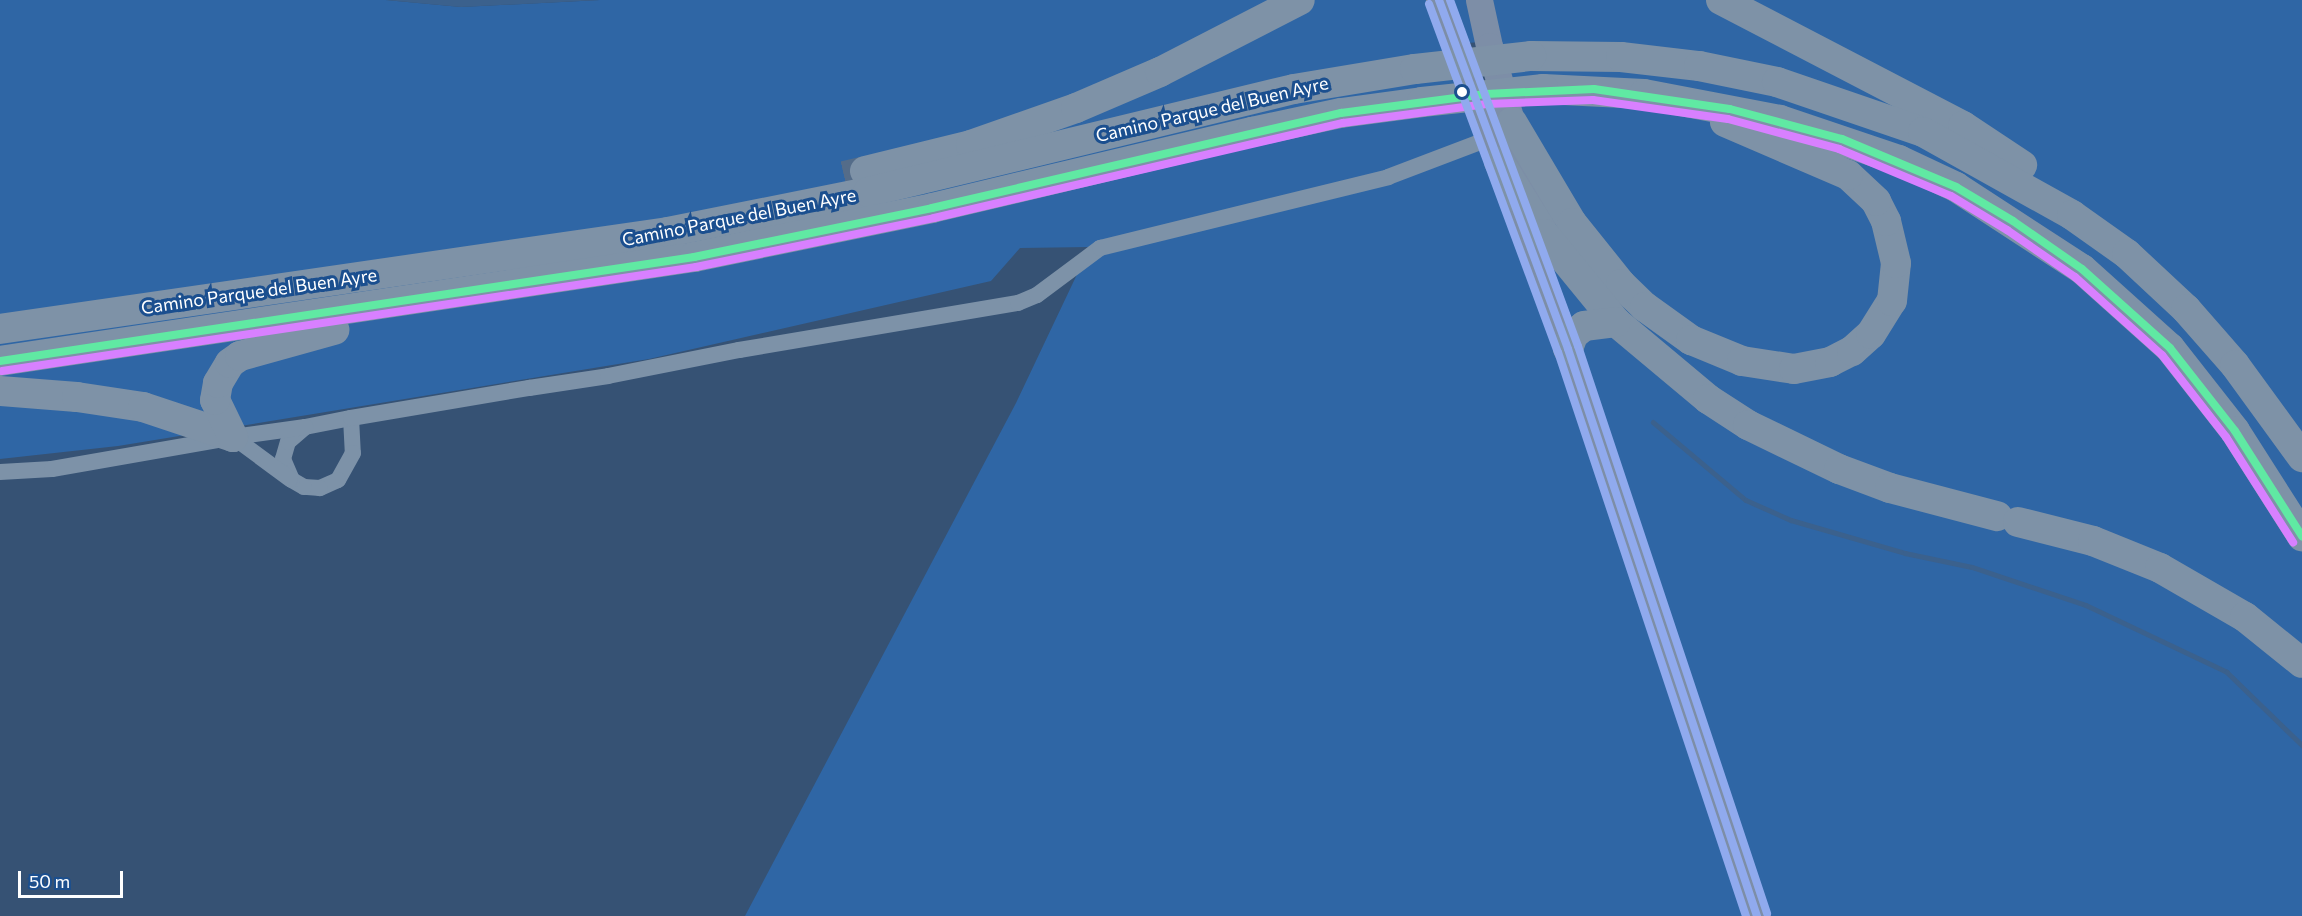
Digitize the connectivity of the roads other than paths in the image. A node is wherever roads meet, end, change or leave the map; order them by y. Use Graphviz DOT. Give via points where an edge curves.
graph roads {
  1 [pos="1300,0"];
  2 [pos="1439,0"];
  3 [pos="1479,0"];
  4 [pos="1721,0"];
  5 [pos="1681,101"];
  6 [pos="1512,122"];
  7 [pos="1493,151"];
  8 [pos="1544,234"];
  9 [pos="2127,254"];
  10 [pos="486,260"];
  11 [pos="455,296"];
  12 [pos="1616,322"];
  13 [pos="0,328"];
  14 [pos="1568,349"];
  15 [pos="0,361"];
  16 [pos="0,392"];
  17 [pos="351,418"];
  18 [pos="305,426"];
  19 [pos="233,437"];
  20 [pos="2302,457"];
  21 [pos="0,472"];
  22 [pos="292,480"];
  23 [pos="2302,536"];
  24 [pos="2302,663"];
  25 [pos="1757,916"];
  1 -- 10 [label="highway" via="1160,72 1076,108 971,145"];
  2 -- 7 [label="main road"];
  3 -- 6 [label="main road" via="1488,46"];
  4 -- 9 [label="highway" via="1963,126 2041,178"];
  5 -- 6 [label="highway" via="1848,175 1876,201 1893,240 1892,301 1871,334 1852,351 1809,368 1786,368 1714,351 1669,325 1621,284 1585,239 1533,162"];
  5 -- 11 [label="highway, Camino Parque del Buen Ayre, bridge" via="1594,89 1543,89 1422,102 1252,132 932,208 694,258"];
  5 -- 23 [label="highway, Camino Parque del Buen Ayre" via="1780,120 1851,142 1956,187 2082,269 2170,348 2235,431"];
  6 -- 8 [label="main road"];
  7 -- 8 [label="highway"];
  7 -- 14 [label="main road"];
  7 -- 17 [label="street" via="1100,248 1037,295 1018,303"];
  8 -- 12 [label="highway"];
  8 -- 14 [label="main road"];
  9 -- 10 [label="highway, Camino Parque del Buen Ayre, bridge" via="2011,179 1923,132 1851,105 1777,82 1699,66 1621,57 1531,56 1415,69 1239,102 868,192 668,232"];
  9 -- 20 [label="highway, Camino Parque del Buen Ayre" via="2186,309 2235,364"];
  10 -- 13 [label="highway, Camino Parque del Buen Ayre"];
  11 -- 15 [label="highway, Camino Parque del Buen Ayre"];
  11 -- 19 [label="highway" via="240,356 224,371 215,400"];
  12 -- 14 [label="highway" via="1584,326 1573,335"];
  12 -- 24 [label="highway" via="1701,393 1748,425 1890,488 2093,541 2160,568 2245,618"];
  14 -- 25 [label="main road"];
  16 -- 19 [label="highway" via="77,397 143,407"];
  17 -- 18 [label="street"];
  17 -- 22 [label="street" via="353,453 338,480 320,488 304,487"];
  18 -- 19 [label="street"];
  18 -- 22 [label="street" via="288,442 283,459"];
  19 -- 21 [label="street" via="52,469"];
  19 -- 22 [label="street"];
}
